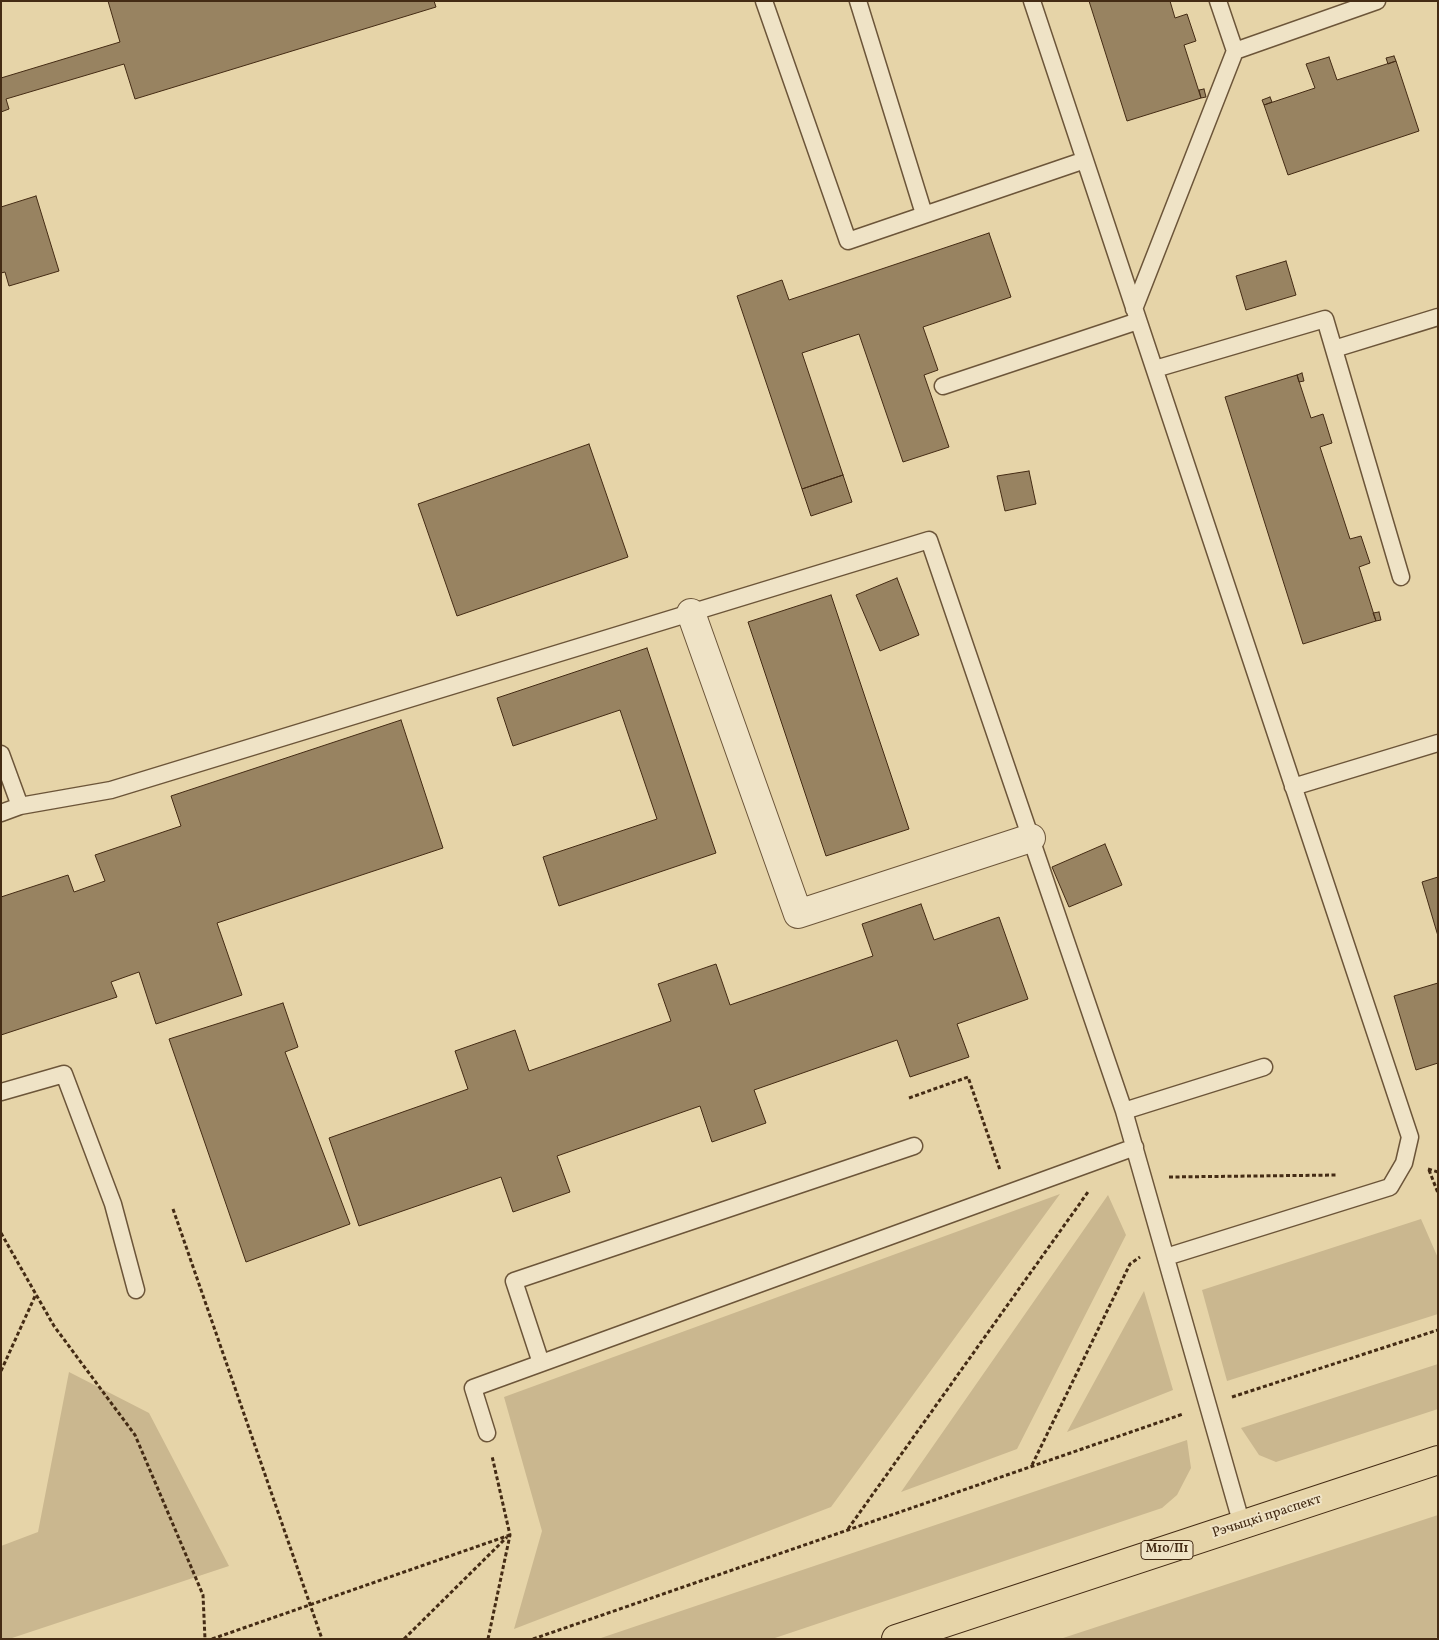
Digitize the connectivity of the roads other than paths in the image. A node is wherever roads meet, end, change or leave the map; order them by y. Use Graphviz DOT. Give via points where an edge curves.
graph roads {
  1 [pos="764,1"];
  2 [pos="858,1"];
  3 [pos="1032,1"];
  4 [pos="1218,1"];
  5 [pos="1377,1"];
  6 [pos="1235,51"];
  7 [pos="1085,160"];
  8 [pos="924,214"];
  9 [pos="1136,315"];
  10 [pos="1438,317"];
  11 [pos="1334,350"];
  12 [pos="1154,369"];
  13 [pos="943,386"];
  14 [pos="1401,577"];
  15 [pos="690,613"];
  16 [pos="1438,743"];
  17 [pos="1,754"];
  18 [pos="1294,787"];
  19 [pos="20,806"];
  20 [pos="1,813"];
  21 [pos="1031,838"];
  22 [pos="1264,1067"];
  23 [pos="1,1092"];
  24 [pos="1124,1111"];
  25 [pos="914,1146"];
  26 [pos="1135,1147"];
  27 [pos="1166,1257"];
  28 [pos="136,1290"];
  29 [pos="541,1363"];
  30 [pos="487,1433"];
  31 [pos="1438,1460"];
  32 [pos="1242,1525"];
  33 [pos="896,1639"];
  1 -- 8 [label="lane" via="848,241"];
  2 -- 8 [label="lane"];
  3 -- 7 [label="lane"];
  4 -- 6 [label="lane"];
  5 -- 6 [label="lane"];
  6 -- 9 [label="lane"];
  7 -- 8 [label="lane"];
  7 -- 9 [label="lane"];
  9 -- 12 [label="lane"];
  9 -- 13 [label="lane"];
  10 -- 11 [label="lane"];
  11 -- 12 [label="lane" via="1325,319"];
  11 -- 14 [label="lane"];
  12 -- 18 [label="lane"];
  15 -- 19 [label="lane" via="111,790"];
  15 -- 21 [label="street" via="798,914"];
  15 -- 21 [label="lane" via="929,540"];
  16 -- 18 [label="lane"];
  17 -- 19 [label="lane"];
  18 -- 27 [label="lane" via="1410,1137 1404,1163 1390,1187"];
  19 -- 20 [label="lane"];
  21 -- 24 [label="lane"];
  22 -- 24 [label="lane"];
  23 -- 28 [label="lane" via="64,1074 113,1204"];
  24 -- 26 [label="lane"];
  25 -- 29 [label="lane" via="514,1281"];
  26 -- 27 [label="lane"];
  26 -- 29 [label="lane"];
  27 -- 32 [label="lane"];
  29 -- 30 [label="lane" via="473,1388"];
  31 -- 32 [label="main road, Рэчыцкі праспект / М10/П1"];
  32 -- 33 [label="main road, Рэчыцкі праспект / М10/П1"];
}
